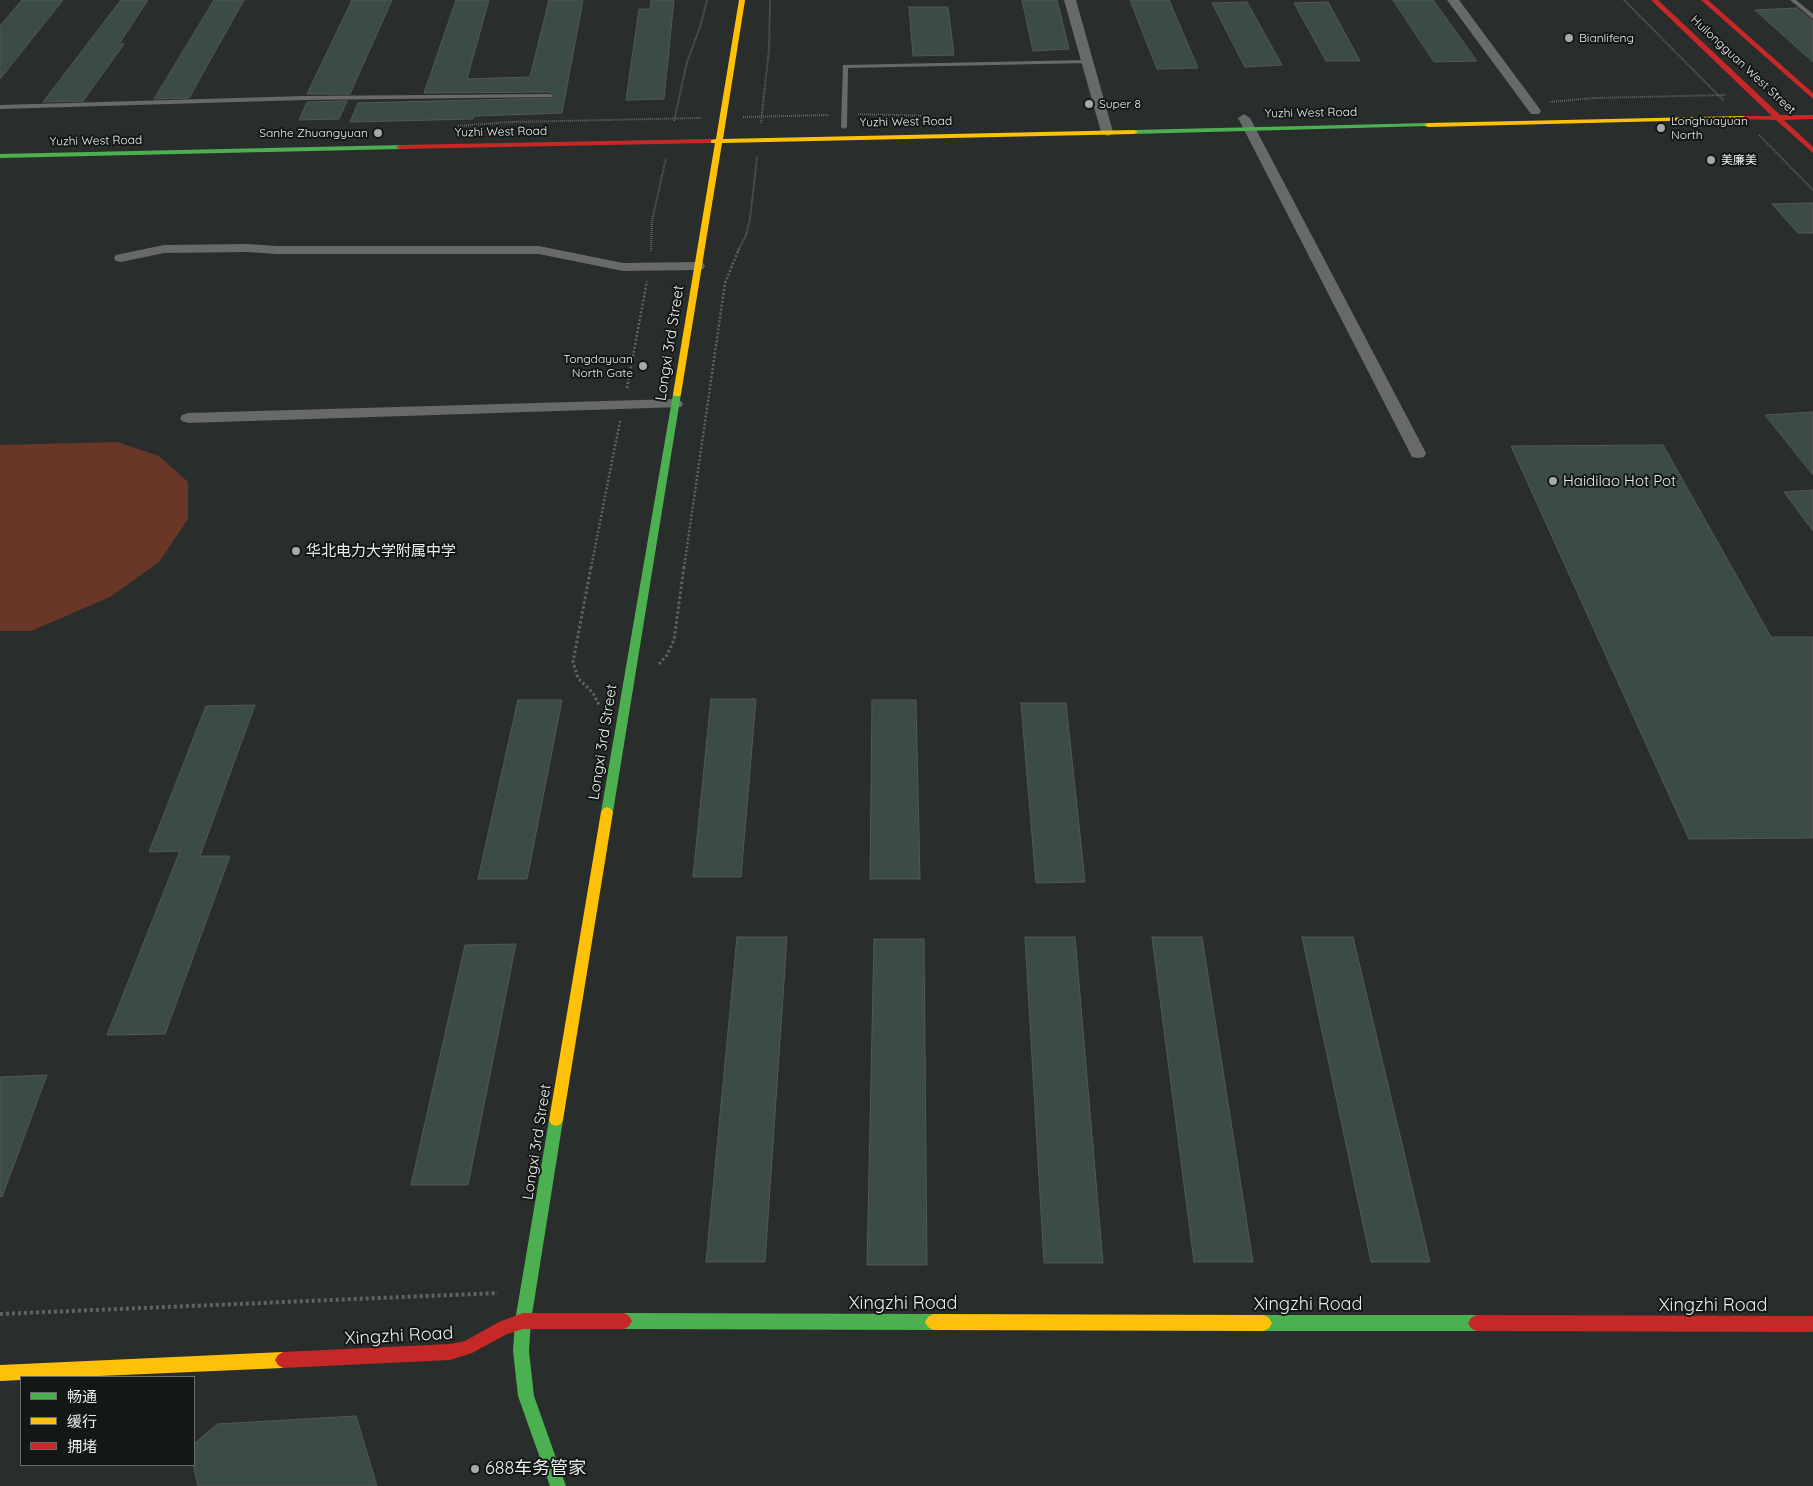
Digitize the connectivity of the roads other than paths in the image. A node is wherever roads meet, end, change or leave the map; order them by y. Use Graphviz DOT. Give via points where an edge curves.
graph roads {
  1 [pos="742,0"];
  2 [pos="1070,0"];
  3 [pos="1453,0"];
  4 [pos="1654,0"];
  5 [pos="1704,0"];
  6 [pos="1793,0"];
  7 [pos="1813,17"];
  8 [pos="1087,62"];
  9 [pos="1784,71"];
  10 [pos="1732,74"];
  11 [pos="1782,85"];
  12 [pos="1761,86"];
  13 [pos="550,96"];
  14 [pos="1813,97"];
  15 [pos="0,107"];
  16 [pos="1768,107"];
  17 [pos="1813,108"];
  18 [pos="1535,111"];
  19 [pos="1778,117"];
  20 [pos="1813,117"];
  21 [pos="1224,118"];
  22 [pos="1089,121"];
  23 [pos="997,123"];
  24 [pos="1247,123"];
  25 [pos="1108,124"];
  26 [pos="844,126"];
  27 [pos="720,135"];
  28 [pos="1813,138"];
  29 [pos="0,145"];
  30 [pos="1813,151"];
  31 [pos="0,156"];
  32 [pos="121,258"];
  33 [pos="698,266"];
  34 [pos="675,404"];
  35 [pos="188,418"];
  36 [pos="1418,453"];
  37 [pos="523,1321"];
  38 [pos="1813,1324"];
  39 [pos="0,1373"];
  40 [pos="558,1486"];
  1 -- 27 [label="street, Longxi 3rd Street"];
  2 -- 8 [label="street"];
  3 -- 18 [label="street"];
  4 -- 10 [label="street, Huilongguan West Street"];
  5 -- 9 [label="street, Huilongguan West Street"];
  6 -- 7 [label="lane"];
  8 -- 25 [label="street"];
  8 -- 26 [label="lane" via="845,66"];
  9 -- 11 [label="street" via="1787,79"];
  9 -- 14 [label="street, Huilongguan West Street"];
  10 -- 12 [label="street"];
  10 -- 16 [label="street, Huilongguan West Street"];
  13 -- 15 [label="lane" via="304,98"];
  16 -- 17 [label="street, Yuzhi West Road"];
  16 -- 18 [label="street, Yuzhi West Road"];
  16 -- 19 [label="street, Huilongguan West Street"];
  18 -- 24 [label="street, Yuzhi West Road"];
  19 -- 20 [label="street, Yuzhi West Road"];
  19 -- 24 [label="street, Yuzhi West Road"];
  19 -- 30 [label="street, Huilongguan West Street"];
  21 -- 24 [label="street, Yuzhi West Road"];
  22 -- 25 [label="street, Yuzhi West Road"];
  23 -- 26 [label="street, Yuzhi West Road"];
  24 -- 25 [label="street, Yuzhi West Road"];
  24 -- 36 [label="street"];
  25 -- 27 [label="street, Yuzhi West Road"];
  26 -- 27 [label="street, Yuzhi West Road"];
  27 -- 29 [label="street, Yuzhi West Road"];
  27 -- 31 [label="street, Yuzhi West Road"];
  27 -- 33 [label="street, Longxi 3rd Street"];
  28 -- 30 [label="street" via="1809,142"];
  32 -- 33 [label="street" via="164,249 539,250 623,267"];
  33 -- 34 [label="street, Longxi 3rd Street"];
  34 -- 35 [label="street"];
  34 -- 37 [label="street, Longxi 3rd Street"];
  37 -- 38 [label="street, Xingzhi Road"];
  37 -- 39 [label="street, Xingzhi Road" via="504,1327 467,1348 450,1352"];
  37 -- 40 [label="street, Longxi 3rd Street" via="526,1396"];
}
